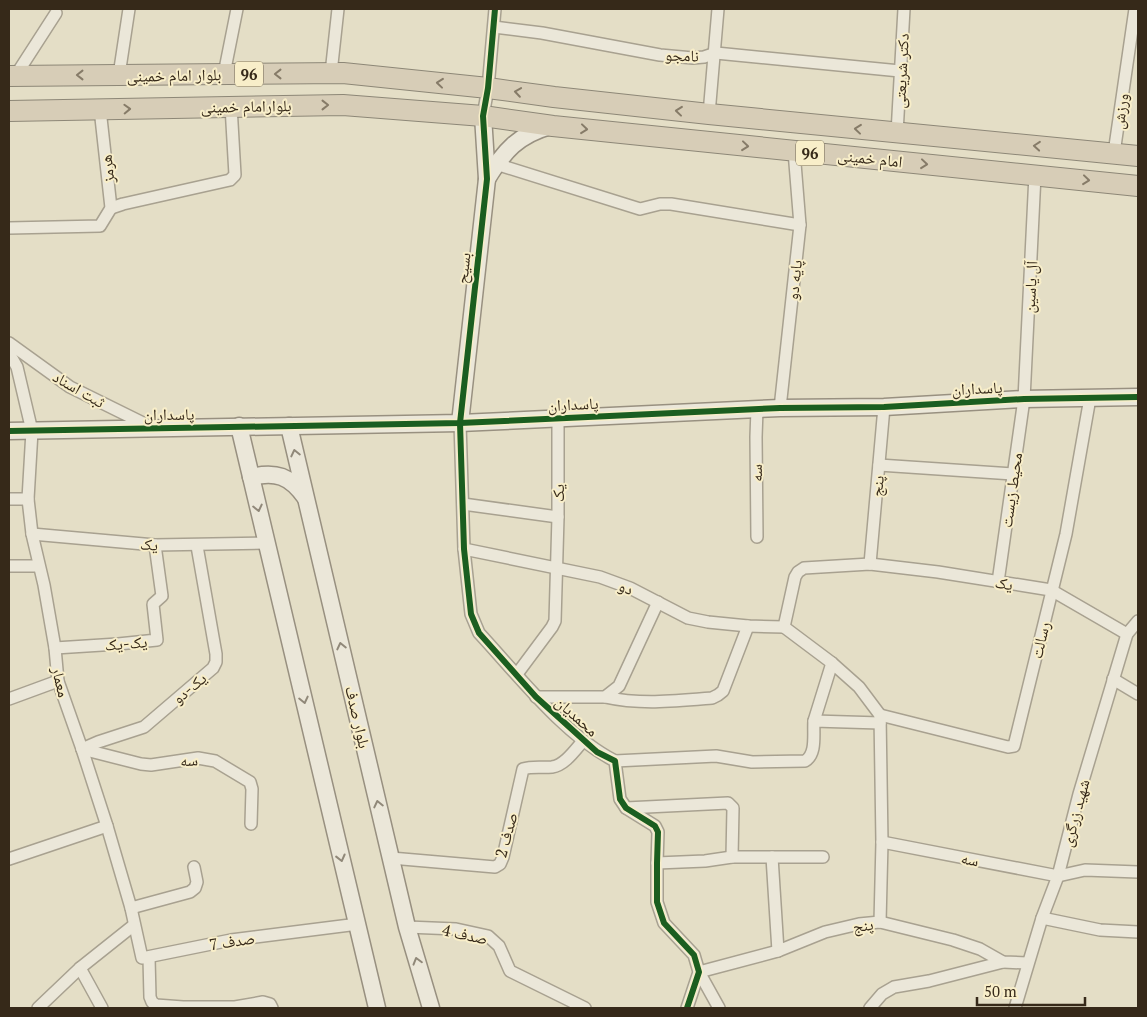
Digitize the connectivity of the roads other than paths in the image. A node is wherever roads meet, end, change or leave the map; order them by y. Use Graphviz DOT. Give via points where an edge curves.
graph roads {
  1 [pos="129,9"];
  2 [pos="237,9"];
  3 [pos="338,9"];
  4 [pos="495,9"];
  5 [pos="718,9"];
  6 [pos="904,9"];
  7 [pos="1134,9"];
  8 [pos="56,13"];
  9 [pos="494,27"];
  10 [pos="716,53"];
  11 [pos="900,71"];
  12 [pos="331,73"];
  13 [pos="224,74"];
  14 [pos="12,76"];
  15 [pos="119,76"];
  16 [pos="488,88"];
  17 [pos="231,106"];
  18 [pos="100,109"];
  19 [pos="9,111"];
  20 [pos="709,114"];
  21 [pos="483,116"];
  22 [pos="553,126"];
  23 [pos="897,133"];
  24 [pos="794,151"];
  25 [pos="1114,153"];
  26 [pos="1138,156"];
  27 [pos="496,164"];
  28 [pos="1035,175"];
  29 [pos="487,179"];
  30 [pos="1138,186"];
  31 [pos="111,208"];
  32 [pos="800,225"];
  33 [pos="9,228"];
  34 [pos="9,343"];
  35 [pos="9,353"];
  36 [pos="1138,397"];
  37 [pos="1090,398"];
  38 [pos="1024,399"];
  39 [pos="884,407"];
  40 [pos="780,408"];
  41 [pos="757,409"];
  42 [pos="558,418"];
  43 [pos="460,422"];
  44 [pos="239,426"];
  45 [pos="289,426"];
  46 [pos="154,428"];
  47 [pos="32,430"];
  48 [pos="9,431"];
  49 [pos="879,465"];
  50 [pos="1013,474"];
  51 [pos="251,477"];
  52 [pos="28,499"];
  53 [pos="306,499"];
  54 [pos="9,500"];
  55 [pos="462,504"];
  56 [pos="558,518"];
  57 [pos="32,534"];
  58 [pos="757,537"];
  59 [pos="266,542"];
  60 [pos="156,546"];
  61 [pos="197,546"];
  62 [pos="464,549"];
  63 [pos="870,564"];
  64 [pos="9,566"];
  65 [pos="38,566"];
  66 [pos="555,568"];
  67 [pos="998,582"];
  68 [pos="1051,590"];
  69 [pos="658,602"];
  70 [pos="1138,620"];
  71 [pos="748,626"];
  72 [pos="784,628"];
  73 [pos="1127,634"];
  74 [pos="55,648"];
  75 [pos="832,663"];
  76 [pos="517,674"];
  77 [pos="1113,679"];
  78 [pos="58,681"];
  79 [pos="1138,694"];
  80 [pos="536,697"];
  81 [pos="605,697"];
  82 [pos="9,699"];
  83 [pos="880,719"];
  84 [pos="814,721"];
  85 [pos="583,741"];
  86 [pos="82,749"];
  87 [pos="615,761"];
  88 [pos="626,808"];
  89 [pos="251,824"];
  90 [pos="107,826"];
  91 [pos="882,842"];
  92 [pos="772,857"];
  93 [pos="823,857"];
  94 [pos="391,858"];
  95 [pos="732,858"];
  96 [pos="9,859"];
  97 [pos="656,863"];
  98 [pos="194,867"];
  99 [pos="1138,872"];
  100 [pos="1058,876"];
  101 [pos="131,908"];
  102 [pos="1042,918"];
  103 [pos="880,922"];
  104 [pos="358,924"];
  105 [pos="134,925"];
  106 [pos="407,927"];
  107 [pos="1138,932"];
  108 [pos="778,951"];
  109 [pos="149,958"];
  110 [pos="1004,962"];
  111 [pos="1028,963"];
  112 [pos="80,968"];
  113 [pos="699,972"];
  114 [pos="38,1008"];
  115 [pos="102,1008"];
  116 [pos="272,1008"];
  117 [pos="377,1008"];
  118 [pos="430,1008"];
  119 [pos="585,1008"];
  120 [pos="687,1008"];
  121 [pos="719,1008"];
  122 [pos="870,1008"];
  123 [pos="1014,1008"];
  1 -- 15 [label="street"];
  2 -- 13 [label="street"];
  3 -- 12 [label="street"];
  4 -- 9 [label="street"];
  5 -- 10 [label="street"];
  6 -- 11 [label="street, دکتر شریعتی"];
  7 -- 25 [label="street, ورزش"];
  8 -- 14 [label="street"];
  9 -- 10 [label="street, نامجو" via="660,55 693,58"];
  9 -- 16 [label="street"];
  10 -- 11 [label="street, نامجو"];
  10 -- 20 [label="street"];
  11 -- 23 [label="street, دکتر شریعتی"];
  12 -- 13 [label="highway, بلوار امام خمینی / 96, one-way"];
  16 -- 12 [label="highway, بلوار امام خمینی / 96, one-way"];
  13 -- 15 [label="highway, بلوار امام خمینی / 96"];
  15 -- 14 [label="highway, بلوار امام خمینی / 96, one-way"];
  20 -- 16 [label="highway, امام خمینی / 96, one-way"];
  16 -- 21 [label="street"];
  18 -- 17 [label="highway, بلوارامام خمینی / 96, one-way"];
  17 -- 21 [label="highway, بلوارامام خمینی / 96, one-way" via="343,105"];
  17 -- 31 [label="street" via="235,175 230,180"];
  18 -- 19 [label="highway, بلوارامام خمینی / 96"];
  18 -- 31 [label="street, هرمز"];
  23 -- 20 [label="highway, امام خمینی / 96, one-way"];
  21 -- 22 [label="highway, امام خمینی / 96"];
  21 -- 29 [label="street, بسیح"];
  22 -- 24 [label="highway, امام خمینی / 96, one-way"];
  22 -- 27 [label="street" via="532,131 514,144"];
  25 -- 23 [label="highway, امام خمینی / 96, one-way"];
  24 -- 28 [label="highway, امام خمینی / 96, one-way"];
  24 -- 32 [label="street, پایه دو"];
  25 -- 26 [label="highway, امام خمینی / 96"];
  27 -- 29 [label="street"];
  27 -- 32 [label="street" via="640,209 672,204"];
  28 -- 30 [label="highway, امام خمینی / 96, one-way"];
  28 -- 38 [label="street, آل یاسین"];
  29 -- 43 [label="street, بسیح"];
  31 -- 33 [label="street" via="100,226"];
  32 -- 40 [label="street, پایه دو"];
  34 -- 46 [label="street, ثبت اسناد" via="70,387"];
  35 -- 47 [label="street, معمار" via="17,367"];
  36 -- 37 [label="street, پاسداران"];
  37 -- 38 [label="street, پاسداران"];
  37 -- 68 [label="street, رسالت" via="1066,534"];
  38 -- 39 [label="street, پاسداران"];
  38 -- 50 [label="street, محیط زیست"];
  39 -- 40 [label="street, پاسداران"];
  39 -- 49 [label="street, پنج"];
  40 -- 41 [label="street, پاسداران"];
  41 -- 42 [label="street, پاسداران"];
  41 -- 58 [label="street, سه"];
  42 -- 43 [label="street, پاسداران"];
  42 -- 56 [label="street, یک"];
  43 -- 45 [label="street, پاسداران"];
  43 -- 55 [label="street, محمدیان"];
  44 -- 45 [label="street, پاسداران"];
  44 -- 46 [label="street, پاسداران"];
  44 -- 51 [label="street"];
  53 -- 45 [label="street, بلوار صدف, one-way"];
  46 -- 47 [label="street, پاسداران"];
  47 -- 48 [label="street, پاسداران"];
  47 -- 52 [label="street, معمار"];
  49 -- 50 [label="street"];
  49 -- 63 [label="street, پنج"];
  50 -- 67 [label="street, محیط زیست"];
  51 -- 53 [label="street" via="263,474 282,476 290,480"];
  51 -- 59 [label="street, one-way"];
  52 -- 54 [label="street"];
  52 -- 57 [label="street, معمار"];
  94 -- 53 [label="street, بلوار صدف, one-way"];
  55 -- 56 [label="street"];
  55 -- 62 [label="street, محمدیان"];
  56 -- 66 [label="street, یک"];
  57 -- 60 [label="street, یک"];
  57 -- 65 [label="street, معمار"];
  59 -- 61 [label="street, یک"];
  59 -- 104 [label="street, one-way"];
  60 -- 61 [label="street, یک"];
  60 -- 74 [label="street, یک-یک" via="162,596 153,604 157,640"];
  61 -- 86 [label="street, یک-دو" via="216,654 213,668 144,727"];
  62 -- 66 [label="street, دو"];
  62 -- 76 [label="street, محمدیان" via="473,623"];
  63 -- 67 [label="street, یک"];
  63 -- 72 [label="street" via="804,568 798,572"];
  64 -- 65 [label="street"];
  65 -- 74 [label="street, معمار"];
  66 -- 69 [label="street, دو" via="600,577"];
  66 -- 76 [label="street, یک" via="555,621"];
  67 -- 68 [label="street, یک"];
  68 -- 73 [label="street, یک"];
  68 -- 83 [label="street, رسالت" via="1014,746"];
  69 -- 71 [label="street, دو" via="688,618"];
  69 -- 81 [label="street" via="619,686"];
  70 -- 73 [label="street, شهید زرگری"];
  71 -- 72 [label="street, دو"];
  71 -- 81 [label="street" via="722,691 712,698 661,701"];
  72 -- 75 [label="street"];
  73 -- 77 [label="street, شهید زرگری"];
  74 -- 78 [label="street, معمار"];
  75 -- 83 [label="street" via="859,687"];
  75 -- 84 [label="street"];
  76 -- 80 [label="street, محمدیان"];
  77 -- 79 [label="street"];
  77 -- 100 [label="street, شهید زرگری"];
  78 -- 82 [label="street"];
  78 -- 86 [label="street, معمار"];
  80 -- 81 [label="street"];
  80 -- 85 [label="street, محمدیان"];
  83 -- 84 [label="street"];
  83 -- 91 [label="street"];
  84 -- 87 [label="street" via="812,752 805,761 752,762 716,756"];
  85 -- 87 [label="street, محمدیان"];
  85 -- 94 [label="street, صدف 2" via="562,764 523,769 500,864 495,867"];
  86 -- 89 [label="street, سه" via="151,765 198,758 215,761 250,782"];
  86 -- 90 [label="street, معمار"];
  87 -- 88 [label="street" via="620,799"];
  88 -- 95 [label="street" via="728,803 733,808"];
  88 -- 97 [label="street" via="655,826 658,832"];
  90 -- 96 [label="street"];
  90 -- 101 [label="street, معمار"];
  91 -- 100 [label="street, سه"];
  91 -- 103 [label="street"];
  92 -- 93 [label="street"];
  92 -- 95 [label="street"];
  92 -- 108 [label="street"];
  94 -- 106 [label="street, بلوار صدف"];
  95 -- 97 [label="street"];
  97 -- 113 [label="street" via="658,902 664,923 694,955"];
  98 -- 101 [label="street" via="197,882 196,888 190,892"];
  99 -- 100 [label="street" via="1085,870"];
  100 -- 102 [label="street, شهید زرگری"];
  101 -- 105 [label="street, معمار"];
  102 -- 107 [label="street" via="1100,930"];
  102 -- 111 [label="street, شهید زرگری"];
  103 -- 108 [label="street, پنج" via="825,932"];
  103 -- 110 [label="street, پنج" via="953,940"];
  104 -- 109 [label="street, صدف 7" via="231,940"];
  104 -- 117 [label="street"];
  105 -- 109 [label="street" via="141,957"];
  105 -- 112 [label="street"];
  118 -- 106 [label="street, بلوار صدف, one-way"];
  106 -- 119 [label="street, صدف 4" via="456,929 488,936 499,946 510,971"];
  108 -- 113 [label="street, پنج"];
  109 -- 116 [label="street" via="150,997 156,1005 235,1007 263,1002"];
  110 -- 111 [label="street, پنج"];
  110 -- 122 [label="street" via="894,987 882,994"];
  111 -- 123 [label="street, شهید زرگری"];
  112 -- 114 [label="street"];
  112 -- 115 [label="street"];
  113 -- 120 [label="street"];
  113 -- 121 [label="street"];
}
